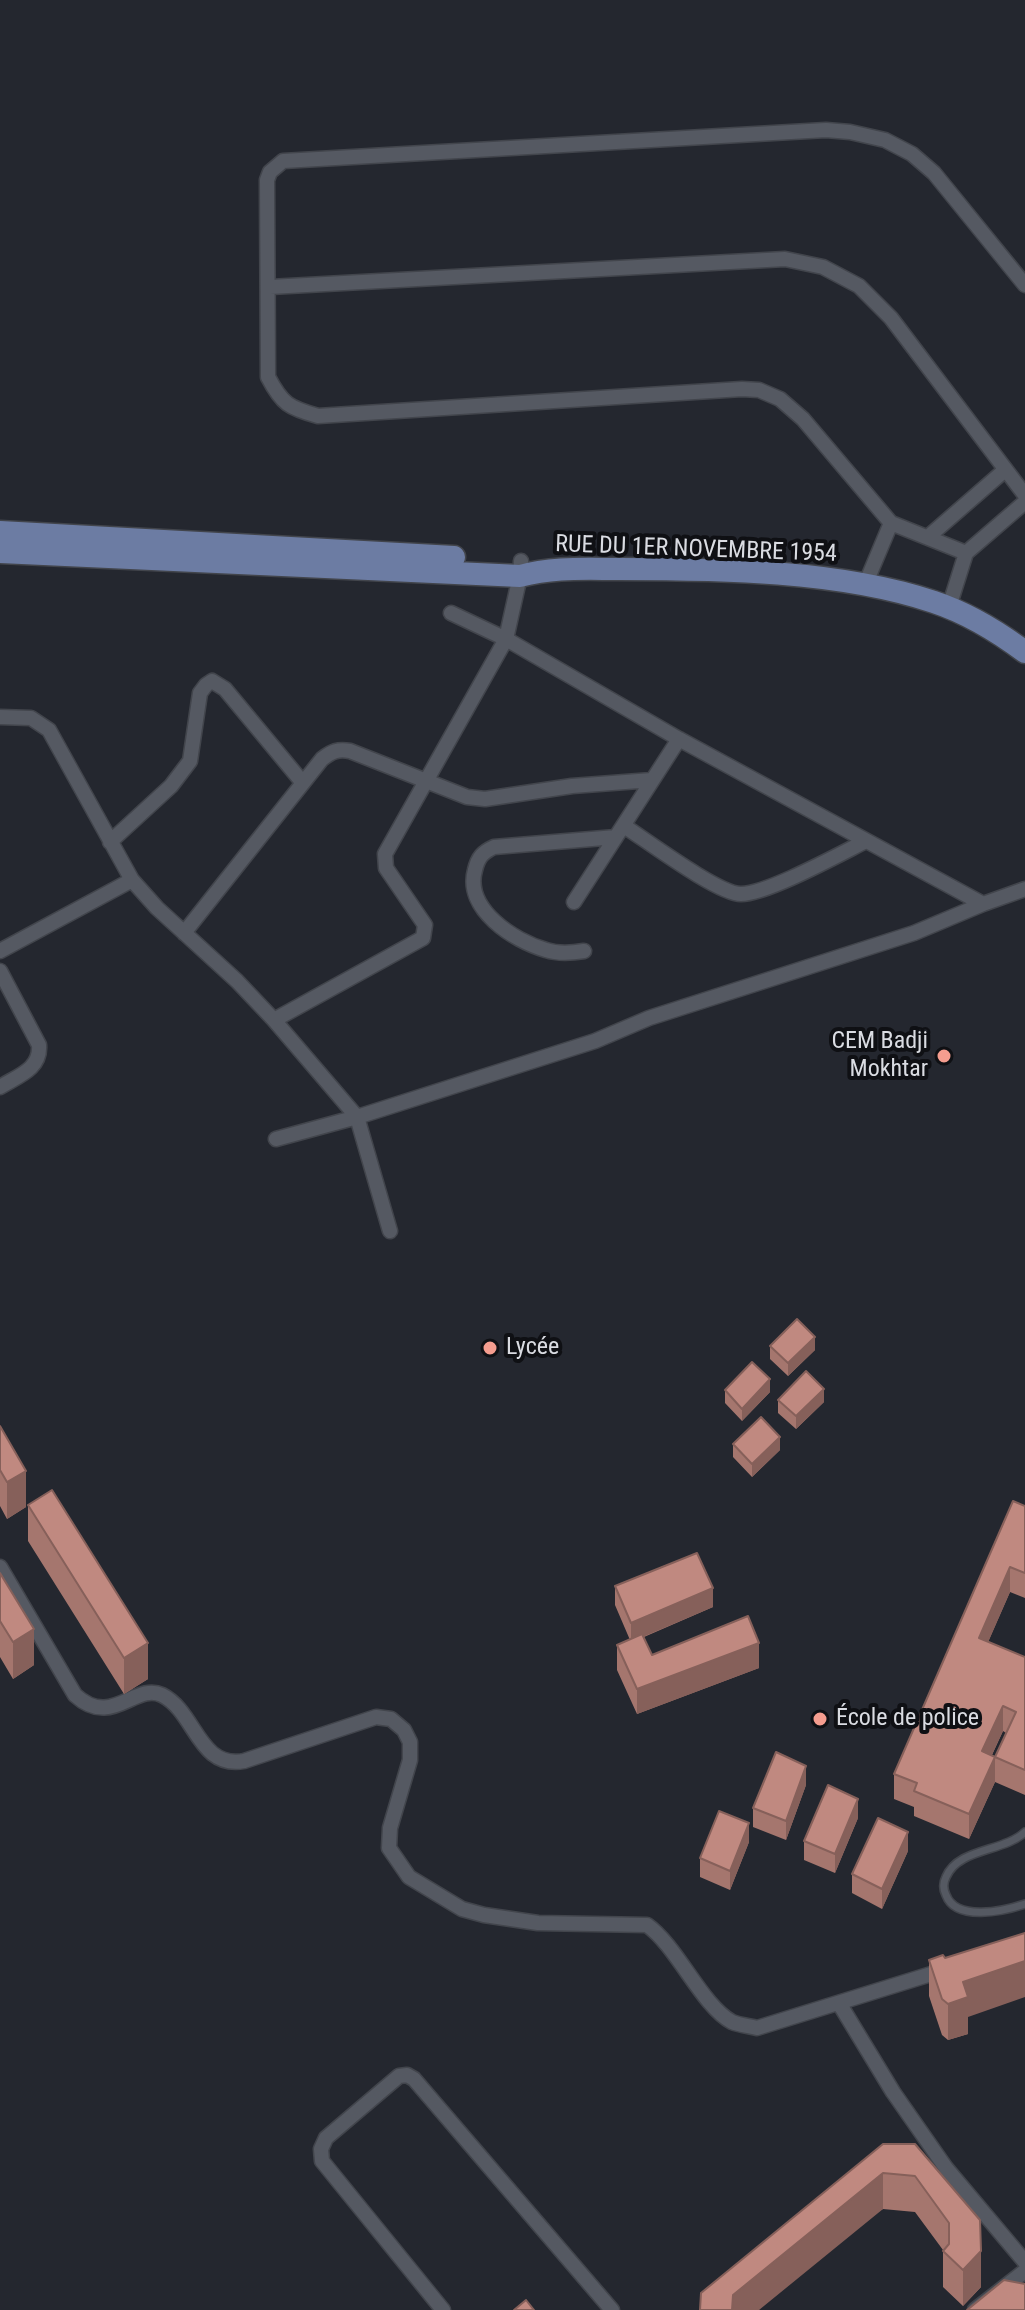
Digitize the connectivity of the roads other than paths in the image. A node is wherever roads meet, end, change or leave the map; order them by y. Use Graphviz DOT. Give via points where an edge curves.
graph roads {
  1 [pos="1025,285"];
  2 [pos="270,287"];
  3 [pos="1005,470"];
  4 [pos="1025,495"];
  5 [pos="1025,502"];
  6 [pos="891,523"];
  7 [pos="0,532"];
  8 [pos="928,537"];
  9 [pos="0,552"];
  10 [pos="966,553"];
  11 [pos="528,569"];
  12 [pos="865,585"];
  13 [pos="949,607"];
  14 [pos="451,613"];
  15 [pos="506,639"];
  16 [pos="1025,652"];
  17 [pos="0,717"];
  18 [pos="679,739"];
  19 [pos="426,780"];
  20 [pos="652,780"];
  21 [pos="303,783"];
  22 [pos="620,831"];
  23 [pos="866,841"];
  24 [pos="110,842"];
  25 [pos="132,880"];
  26 [pos="1025,889"];
  27 [pos="574,902"];
  28 [pos="983,904"];
  29 [pos="184,933"];
  30 [pos="0,951"];
  31 [pos="584,951"];
  32 [pos="0,971"];
  33 [pos="274,1020"];
  34 [pos="0,1087"];
  35 [pos="357,1117"];
  36 [pos="276,1139"];
  37 [pos="390,1231"];
  38 [pos="0,1567"];
  39 [pos="1025,1832"];
  40 [pos="1025,1904"];
  41 [pos="953,1967"];
  42 [pos="839,2003"];
  43 [pos="1025,2262"];
  44 [pos="1025,2271"];
  45 [pos="443,2310"];
  46 [pos="612,2310"];
  47 [pos="975,2310"];
  1 -- 2 [label="street" via="934,173 912,154 885,140 826,130 283,161 267,180"];
  2 -- 3 [label="street" via="785,259 823,267 859,286 891,318"];
  2 -- 6 [label="street" via="268,377 279,398 295,410 318,416 759,390 780,399 803,419"];
  3 -- 4 [label="street"];
  3 -- 8 [label="street"];
  5 -- 10 [label="street"];
  6 -- 8 [label="street"];
  6 -- 12 [label="street"];
  7 -- 11 [label="main road"];
  8 -- 10 [label="street"];
  9 -- 11 [label="main road"];
  10 -- 13 [label="street"];
  11 -- 12 [label="main road, RUE DU 1ER NOVEMBRE 1954" via="659,569"];
  11 -- 15 [label="street"];
  12 -- 13 [label="main road, RUE DU 1ER NOVEMBRE 1954"];
  13 -- 16 [label="main road, RUE DU 1ER NOVEMBRE 1954"];
  14 -- 15 [label="street"];
  15 -- 18 [label="street"];
  15 -- 19 [label="street"];
  17 -- 24 [label="street" via="31,718 49,730"];
  18 -- 20 [label="street"];
  18 -- 23 [label="street"];
  19 -- 20 [label="street" via="485,799"];
  19 -- 21 [label="street" via="341,749 322,759"];
  19 -- 33 [label="street" via="384,861 425,925 423,938"];
  20 -- 22 [label="street"];
  21 -- 24 [label="street" via="225,689 212,681 200,693 190,761 171,786"];
  21 -- 29 [label="street"];
  22 -- 23 [label="street" via="723,890 743,894"];
  22 -- 27 [label="street"];
  22 -- 31 [label="street" via="494,847 477,860 473,875 479,905 489,918 546,950"];
  23 -- 28 [label="street"];
  24 -- 25 [label="street"];
  25 -- 29 [label="street"];
  25 -- 30 [label="street"];
  26 -- 28 [label="street"];
  28 -- 35 [label="street" via="914,933"];
  29 -- 33 [label="street"];
  32 -- 34 [label="street" via="40,1054 33,1067"];
  33 -- 35 [label="street"];
  35 -- 36 [label="street"];
  35 -- 37 [label="street"];
  38 -- 42 [label="street" via="75,1695 87,1706 96,1709 161,1694 220,1760 244,1761 376,1717 391,1719 410,1742 410,1760 389,1848 409,1877 462,1909 538,1923 647,1925 719,2012 757,2028"];
  39 -- 40 [label="lane" via="1014,1843 954,1866 943,1889 960,1909 983,1913"];
  41 -- 42 [label="street"];
  42 -- 43 [label="street" via="946,2168"];
  44 -- 47 [label="street"];
  45 -- 46 [label="street" via="322,2161 326,2138 399,2076 414,2079"];
}
